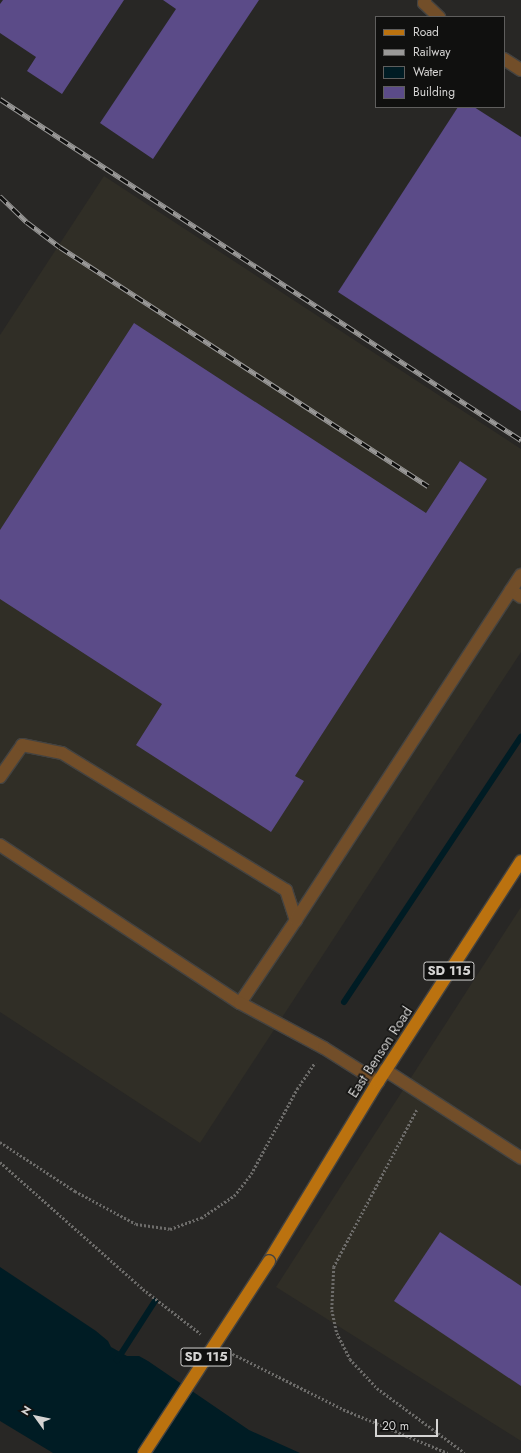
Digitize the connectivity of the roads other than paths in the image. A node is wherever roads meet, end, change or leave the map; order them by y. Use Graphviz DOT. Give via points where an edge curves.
graph roads {
  1 [pos="425,0"];
  2 [pos="438,16"];
  3 [pos="505,60"];
  4 [pos="521,70"];
  5 [pos="521,575"];
  6 [pos="516,594"];
  7 [pos="0,777"];
  8 [pos="0,845"];
  9 [pos="521,862"];
  10 [pos="296,920"];
  11 [pos="240,1003"];
  12 [pos="385,1070"];
  13 [pos="378,1082"];
  14 [pos="521,1158"];
  15 [pos="144,1453"];
  1 -- 2 [label="lane" via="424,3"];
  3 -- 4 [label="lane"];
  5 -- 6 [label="lane"];
  6 -- 10 [label="lane"];
  7 -- 10 [label="lane" via="22,745 62,753 286,890"];
  8 -- 11 [label="lane"];
  9 -- 12 [label="main road, East Benson Road / SD 115"];
  10 -- 11 [label="lane"];
  11 -- 13 [label="lane" via="324,1048"];
  12 -- 13 [label="main road, East Benson Road / SD 115"];
  12 -- 14 [label="lane"];
  13 -- 15 [label="main road, East Benson Road / SD 115, bridge" via="269,1261"];
}
